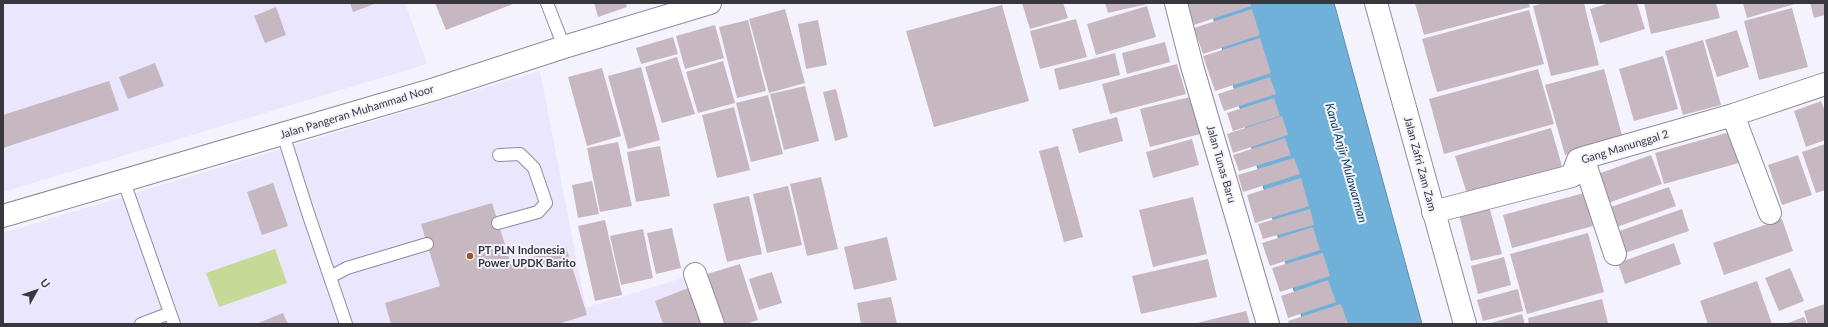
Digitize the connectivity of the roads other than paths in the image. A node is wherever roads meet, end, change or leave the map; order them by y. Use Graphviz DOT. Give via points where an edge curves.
graph roads {
  1 [pos="547,3"];
  2 [pos="710,3"];
  3 [pos="1176,3"];
  4 [pos="1376,3"];
  5 [pos="564,47"];
  6 [pos="1825,84"];
  7 [pos="1733,115"];
  8 [pos="284,134"];
  9 [pos="499,155"];
  10 [pos="1583,158"];
  11 [pos="124,182"];
  12 [pos="1433,212"];
  13 [pos="1770,213"];
  14 [pos="3,216"];
  15 [pos="498,223"];
  16 [pos="427,244"];
  17 [pos="1615,254"];
  18 [pos="695,274"];
  19 [pos="330,277"];
  20 [pos="172,318"];
  21 [pos="141,324"];
  22 [pos="346,324"];
  23 [pos="713,324"];
  24 [pos="1268,324"];
  25 [pos="1465,324"];
  1 -- 5 [label="lane"];
  2 -- 5 [label="main road, Jalan Pangeran Muhammad Noor"];
  3 -- 24 [label="main road, Jalan Tunas Baru"];
  4 -- 12 [label="main road, Jalan Zafri Zam Zam"];
  5 -- 8 [label="main road, Jalan Pangeran Muhammad Noor" via="436,89"];
  6 -- 7 [label="main road, Gang Manunggal 2"];
  7 -- 10 [label="main road, Gang Manunggal 2"];
  7 -- 13 [label="main road"];
  8 -- 11 [label="main road, Jalan Pangeran Muhammad Noor"];
  8 -- 19 [label="lane"];
  9 -- 15 [label="lane" via="520,154 534,168 546,202 538,212"];
  10 -- 12 [label="main road, Gang Manunggal 2" via="1578,160 1572,176"];
  10 -- 17 [label="main road"];
  11 -- 14 [label="main road, Jalan Pangeran Muhammad Noor"];
  11 -- 20 [label="lane"];
  12 -- 25 [label="main road, Jalan Zafri Zam Zam"];
  16 -- 19 [label="lane" via="347,268"];
  18 -- 23 [label="main road"];
  19 -- 22 [label="lane"];
  20 -- 21 [label="lane"];
}
